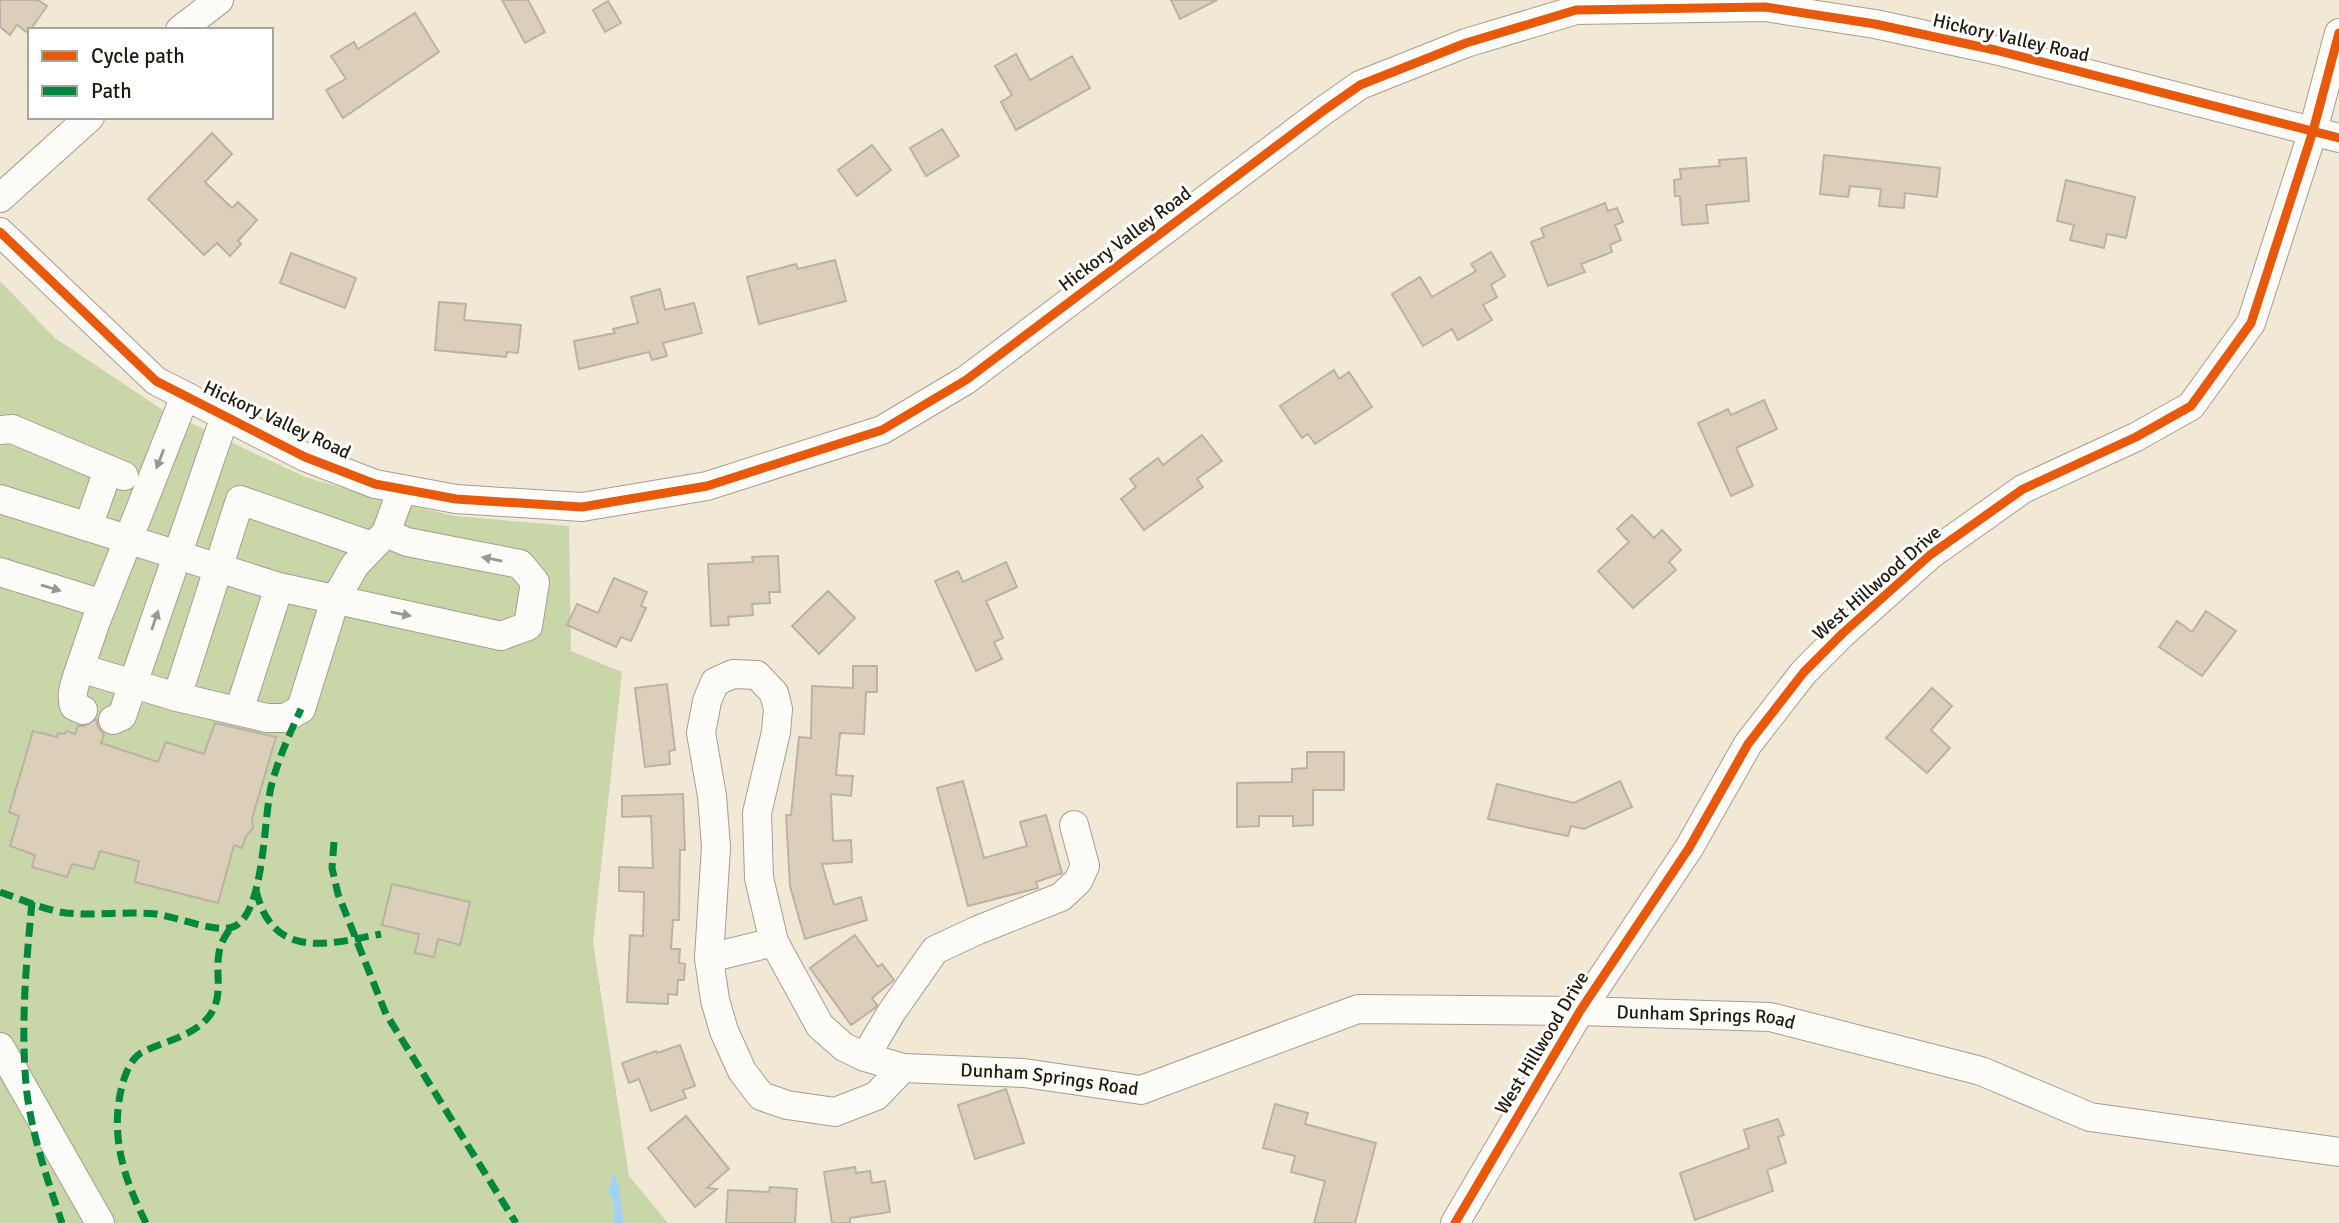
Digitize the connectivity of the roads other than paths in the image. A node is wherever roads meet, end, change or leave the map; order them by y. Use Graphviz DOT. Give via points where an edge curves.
graph roads {
  1 [pos="219,0"];
  2 [pos="1575,5"];
  3 [pos="183,28"];
  4 [pos="2339,33"];
  5 [pos="88,119"];
  6 [pos="2326,135"];
  7 [pos="0,198"];
  8 [pos="0,232"];
  9 [pos="185,396"];
  10 [pos="225,416"];
  11 [pos="0,430"];
  12 [pos="402,489"];
  13 [pos="0,499"];
  14 [pos="88,527"];
  15 [pos="129,539"];
  16 [pos="379,540"];
  17 [pos="177,554"];
  18 [pos="218,567"];
  19 [pos="0,572"];
  20 [pos="279,587"];
  21 [pos="335,600"];
  22 [pos="103,604"];
  23 [pos="80,668"];
  24 [pos="133,684"];
  25 [pos="177,697"];
  26 [pos="83,710"];
  27 [pos="239,711"];
  28 [pos="113,720"];
  29 [pos="1074,825"];
  30 [pos="774,942"];
  31 [pos="709,958"];
  32 [pos="1580,1011"];
  33 [pos="0,1047"];
  34 [pos="866,1058"];
  35 [pos="903,1068"];
  36 [pos="2339,1152"];
  37 [pos="100,1223"];
  38 [pos="1455,1223"];
  1 -- 3 [label="street"];
  2 -- 6 [label="street, Hickory Valley Road" via="1765,7 1875,24"];
  2 -- 12 [label="street, Hickory Valley Road" via="1360,85 966,380 882,430 707,486 582,507 456,499"];
  4 -- 6 [label="street, West Hillwood Drive"];
  5 -- 7 [label="street"];
  6 -- 32 [label="street, West Hillwood Drive" via="2251,323 2191,406 2023,489 1930,555 1843,633 1804,672 1748,744 1689,848"];
  8 -- 9 [label="street, Hickory Valley Road" via="156,381"];
  9 -- 10 [label="street, Hickory Valley Road"];
  9 -- 15 [label="street, one-way"];
  10 -- 12 [label="street, Hickory Valley Road" via="305,457 375,484"];
  10 -- 17 [label="street"];
  11 -- 14 [label="street" via="12,429 116,473"];
  12 -- 16 [label="street"];
  13 -- 14 [label="street"];
  14 -- 15 [label="street"];
  15 -- 17 [label="street"];
  15 -- 22 [label="street"];
  16 -- 18 [label="street" via="240,500"];
  16 -- 21 [label="street" via="355,565"];
  21 -- 16 [label="street, one-way" via="501,636 528,626 535,582 520,564"];
  17 -- 18 [label="street"];
  24 -- 17 [label="street, one-way"];
  18 -- 20 [label="street"];
  18 -- 25 [label="street"];
  19 -- 22 [label="street, one-way"];
  20 -- 21 [label="street"];
  20 -- 27 [label="street"];
  21 -- 27 [label="street" via="301,709 285,718"];
  22 -- 23 [label="street"];
  23 -- 24 [label="street"];
  23 -- 26 [label="street" via="72,700"];
  24 -- 25 [label="street"];
  24 -- 28 [label="street" via="122,716"];
  25 -- 27 [label="street"];
  29 -- 34 [label="street" via="1085,866 1078,881 1060,897 935,950"];
  30 -- 31 [label="street"];
  30 -- 31 [label="street, Dunham Springs Road" via="759,878 757,813 778,709 774,693 757,675 733,674 715,682 701,733 716,846"];
  30 -- 34 [label="street, Dunham Springs Road" via="820,1027"];
  31 -- 35 [label="street" via="724,1031 742,1071 761,1096 835,1112 876,1096"];
  32 -- 35 [label="street, Dunham Springs Road" via="1358,1009 1141,1090 1024,1073"];
  32 -- 36 [label="street, Dunham Springs Road" via="1770,1017 1981,1071 2090,1116"];
  32 -- 38 [label="street, West Hillwood Drive"];
  33 -- 37 [label="street"];
  34 -- 35 [label="street, Dunham Springs Road"];
}
